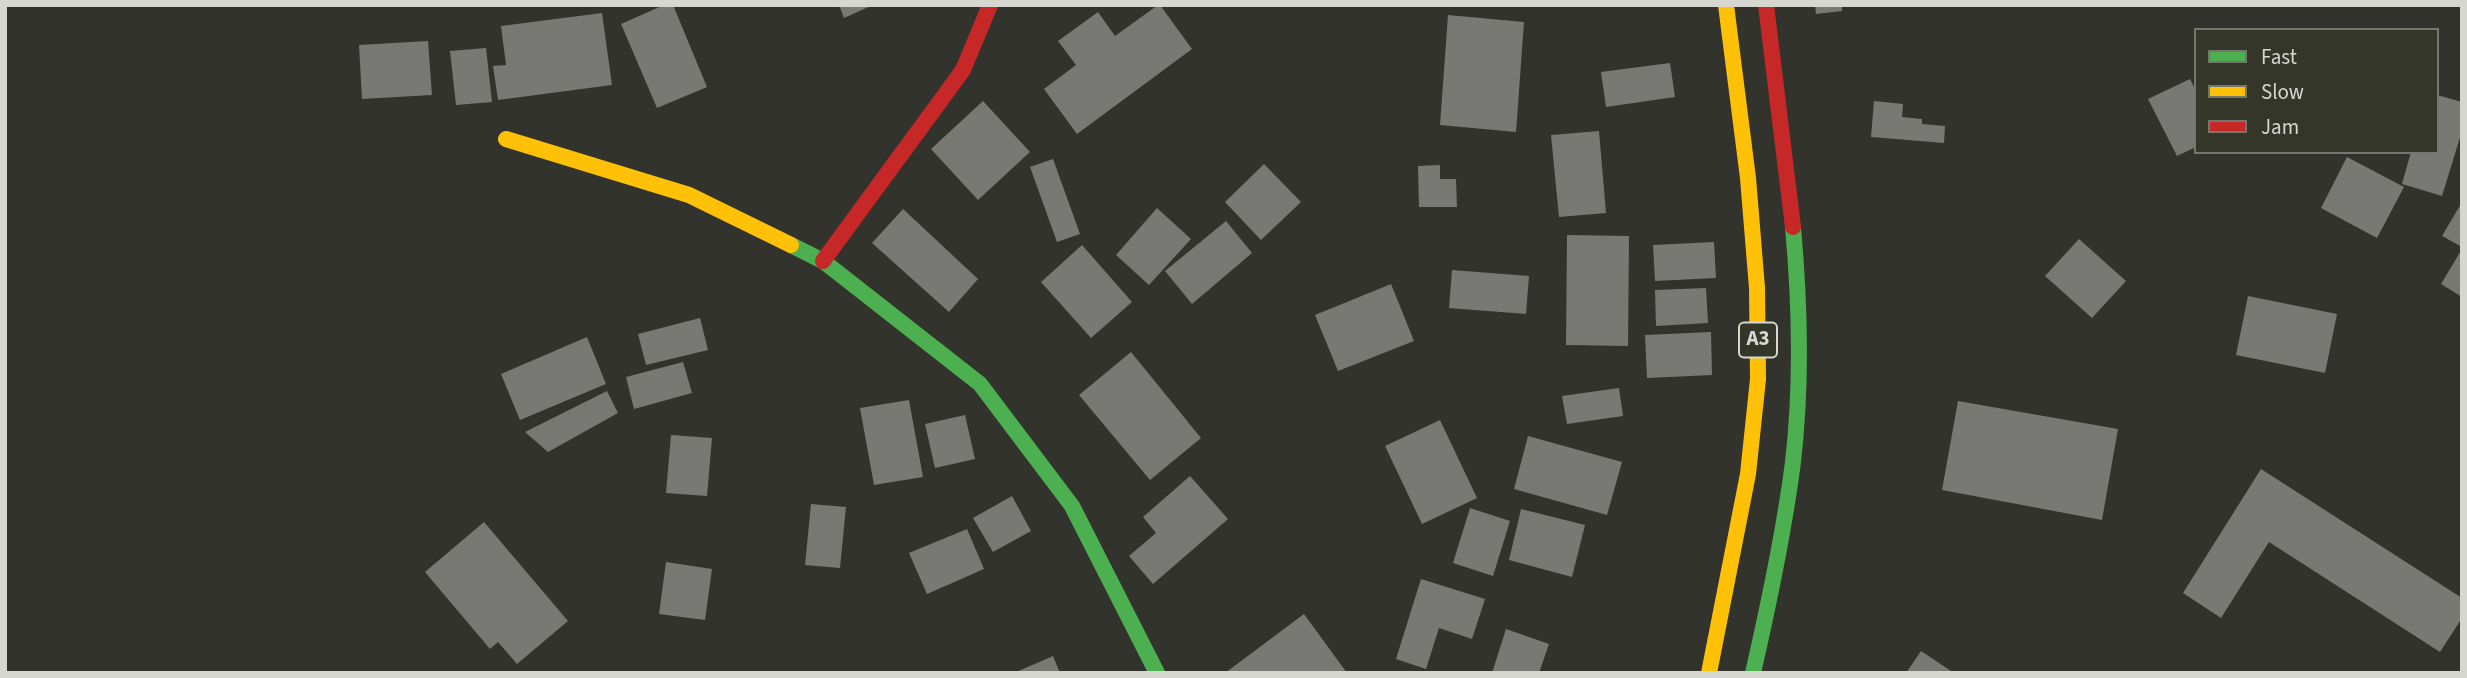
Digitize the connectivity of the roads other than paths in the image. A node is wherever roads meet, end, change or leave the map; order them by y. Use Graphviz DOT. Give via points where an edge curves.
graph roads {
  1 [pos="990,5"];
  2 [pos="1726,5"];
  3 [pos="1766,5"];
  4 [pos="506,139"];
  5 [pos="823,261"];
  6 [pos="1157,673"];
  7 [pos="1709,673"];
  8 [pos="1753,673"];
  1 -- 5 [label="main road" via="963,70"];
  2 -- 7 [label="main road, A3" via="1749,191 1758,379 1748,474"];
  3 -- 8 [label="main road, A3" via="1796,285 1798,390 1790,490"];
  4 -- 5 [label="main road" via="689,195"];
  5 -- 6 [label="main road" via="980,384 1072,506"];
}
